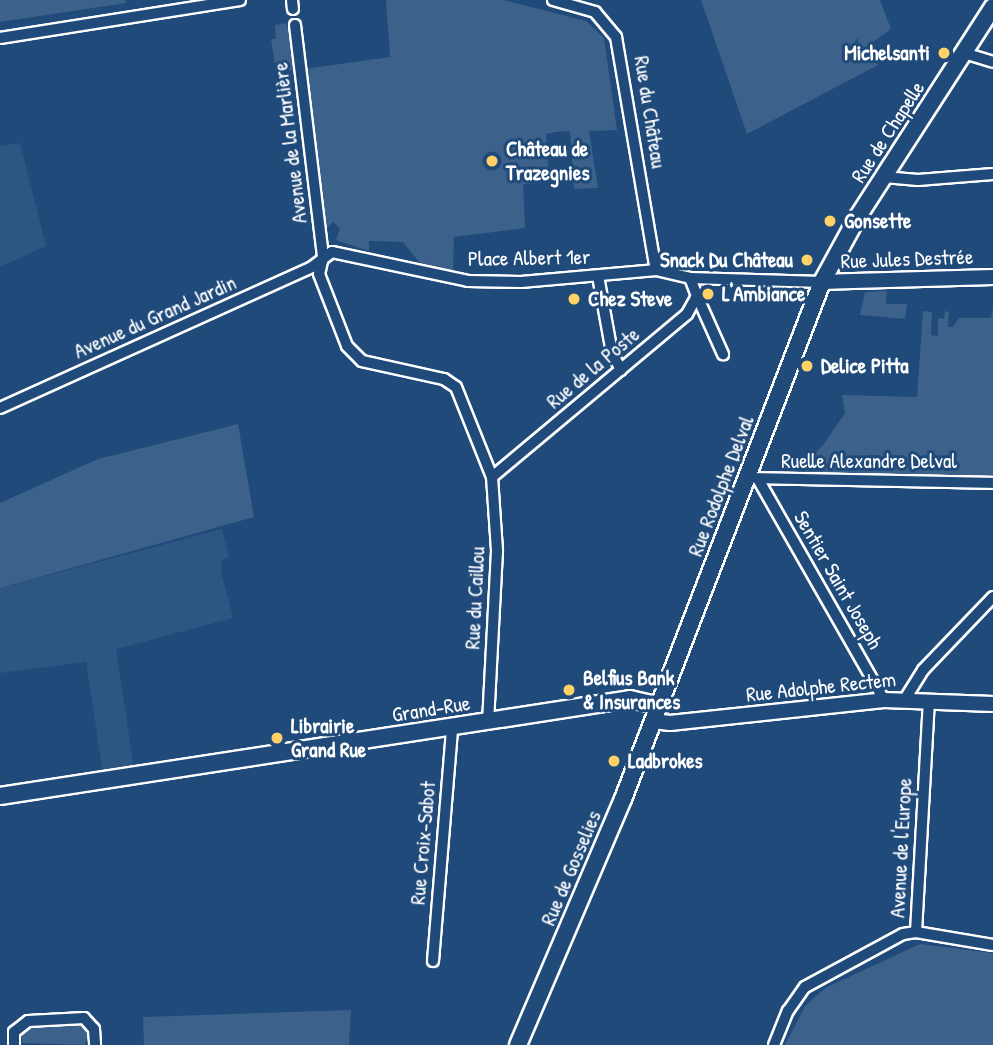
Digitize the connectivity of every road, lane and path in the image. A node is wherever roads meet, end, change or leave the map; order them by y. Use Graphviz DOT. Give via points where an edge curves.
graph roads {
  1 [pos="240,0"];
  2 [pos="553,0"];
  3 [pos="201,3"];
  4 [pos="993,7"];
  5 [pos="295,25"];
  6 [pos="0,38"];
  7 [pos="964,53"];
  8 [pos="993,62"];
  9 [pos="993,174"];
  10 [pos="884,177"];
  11 [pos="323,257"];
  12 [pos="656,270"];
  13 [pos="598,276"];
  14 [pos="993,277"];
  15 [pos="690,278"];
  16 [pos="822,282"];
  17 [pos="698,296"];
  18 [pos="723,354"];
  19 [pos="621,370"];
  20 [pos="0,408"];
  21 [pos="492,477"];
  22 [pos="752,477"];
  23 [pos="993,483"];
  24 [pos="993,597"];
  25 [pos="905,699"];
  26 [pos="884,700"];
  27 [pos="929,701"];
  28 [pos="993,704"];
  29 [pos="660,706"];
  30 [pos="654,721"];
  31 [pos="488,722"];
  32 [pos="452,728"];
  33 [pos="0,796"];
  34 [pos="916,932"];
  35 [pos="993,945"];
  36 [pos="433,961"];
  37 [pos="14,1045"];
  38 [pos="94,1045"];
  39 [pos="518,1045"];
  40 [pos="774,1045"];
  1 -- 3 [label="street"];
  2 -- 12 [label="street, Rue du Château" via="595,12 616,37"];
  3 -- 6 [label="street"];
  4 -- 7 [label="main road, Rue de Chapelle"];
  5 -- 11 [label="street, Avenue de la Marlière"];
  7 -- 8 [label="street"];
  7 -- 10 [label="main road, Rue de Chapelle"];
  9 -- 10 [label="street" via="918,180"];
  10 -- 16 [label="main road, Rue de Chapelle"];
  11 -- 13 [label="street, Place Albert 1er" via="332,252 468,281"];
  11 -- 20 [label="street, Avenue du Grand Jardin" via="312,267"];
  11 -- 21 [label="street, Avenue de la Marlière" via="319,274 347,346 362,360 444,379 456,387"];
  12 -- 13 [label="street, Place Albert 1er"];
  12 -- 15 [label="street, Place Albert 1er"];
  13 -- 19 [label="street" via="612,353"];
  14 -- 16 [label="street, Rue Jules Destrée"];
  15 -- 16 [label="street, Place Albert 1er"];
  15 -- 17 [label="street"];
  16 -- 22 [label="main road, Rue Rodolphe Delval"];
  17 -- 18 [label="street"];
  17 -- 19 [label="street, Rue de la Poste" via="687,314"];
  19 -- 21 [label="street, Rue de la Poste"];
  21 -- 31 [label="street, Rue du Caillou" via="497,551"];
  22 -- 23 [label="street, Ruelle Alexandre Delval"];
  22 -- 26 [label="street, Sentier Saint Joseph"];
  22 -- 29 [label="main road, Rue Rodolphe Delval"];
  24 -- 25 [label="street" via="923,670"];
  25 -- 26 [label="street, Rue Adolphe Rectem"];
  25 -- 27 [label="street, Rue Adolphe Rectem"];
  26 -- 30 [label="street, Rue Adolphe Rectem"];
  27 -- 28 [label="street, Rue Adolphe Rectem"];
  27 -- 34 [label="street, Avenue de l'Europe"];
  29 -- 30 [label="main road, Rue de Gosselies"];
  29 -- 31 [label="main road, Grand-Rue" via="630,699"];
  30 -- 39 [label="main road, Rue de Gosselies"];
  31 -- 32 [label="main road, Grand-Rue"];
  32 -- 33 [label="main road, Grand-Rue"];
  32 -- 36 [label="street, Rue Croix-Sabot"];
  34 -- 35 [label="street"];
  34 -- 40 [label="street, Avenue de l'Europe" via="903,934 805,987 788,1011"];
  37 -- 38 [label="street" via="14,1032 29,1021 84,1018 94,1029"];
}
